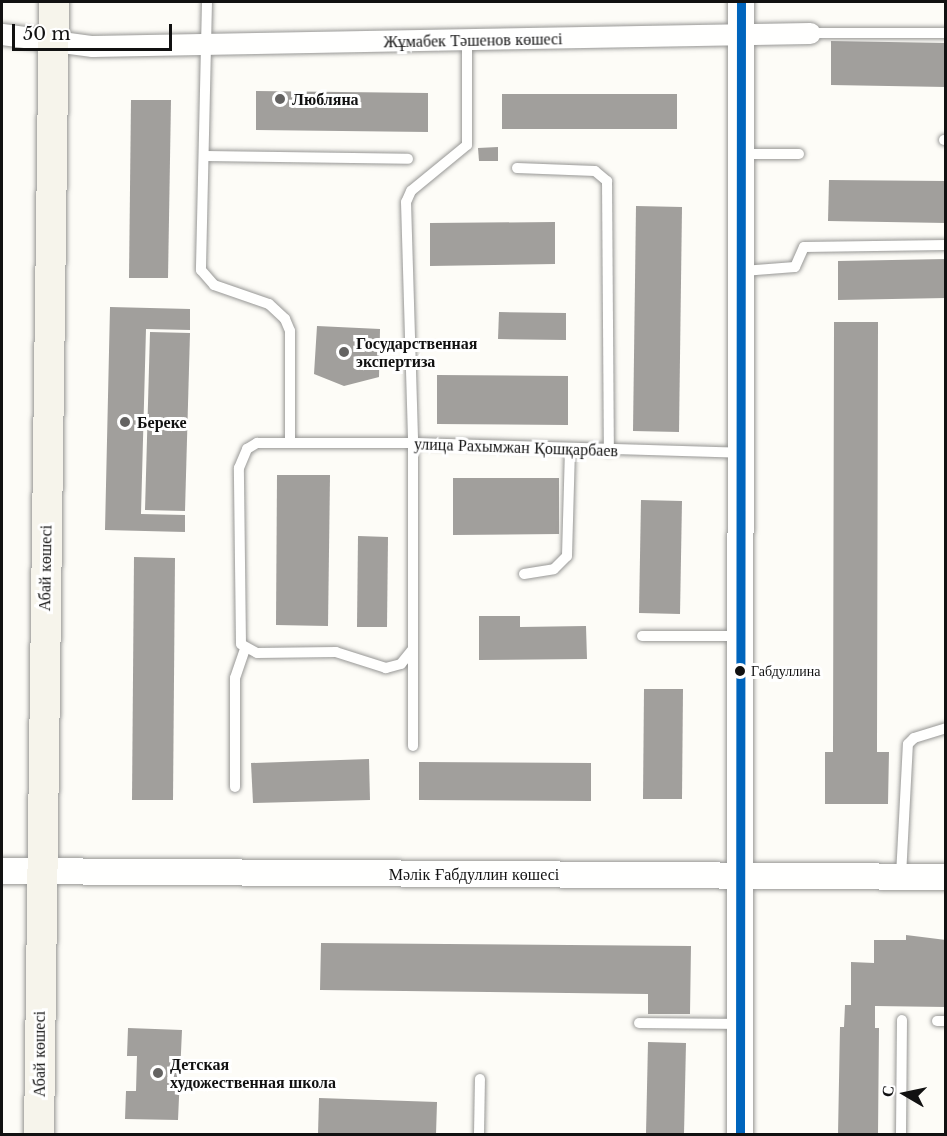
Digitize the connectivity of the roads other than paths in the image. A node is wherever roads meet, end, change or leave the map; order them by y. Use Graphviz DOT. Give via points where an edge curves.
graph roads {
  1 [pos="54,2"];
  2 [pos="207,2"];
  3 [pos="741,2"];
  4 [pos="810,33"];
  5 [pos="945,33"];
  6 [pos="2,34"];
  7 [pos="743,35"];
  8 [pos="467,41"];
  9 [pos="52,43"];
  10 [pos="208,44"];
  11 [pos="741,154"];
  12 [pos="799,154"];
  13 [pos="206,156"];
  14 [pos="408,159"];
  15 [pos="517,168"];
  16 [pos="945,245"];
  17 [pos="743,271"];
  18 [pos="290,441"];
  19 [pos="413,443"];
  20 [pos="570,450"];
  21 [pos="609,451"];
  22 [pos="742,453"];
  23 [pos="524,574"];
  24 [pos="642,636"];
  25 [pos="743,636"];
  26 [pos="245,649"];
  27 [pos="413,649"];
  28 [pos="945,728"];
  29 [pos="413,746"];
  30 [pos="235,787"];
  31 [pos="2,871"];
  32 [pos="40,871"];
  33 [pos="742,873"];
  34 [pos="901,876"];
  35 [pos="945,877"];
  36 [pos="902,1020"];
  37 [pos="639,1023"];
  38 [pos="740,1024"];
  39 [pos="480,1079"];
  40 [pos="39,1134"];
  41 [pos="479,1134"];
  42 [pos="740,1134"];
  43 [pos="901,1134"];
  1 -- 9 [label="main road, Абай көшесі"];
  2 -- 10 [label="lane"];
  3 -- 7 [label="street"];
  4 -- 5 [label="lane, Жұмабек Тәшенов көшесі"];
  4 -- 7 [label="street, Жұмабек Тәшенов көшесі"];
  6 -- 9 [label="street, Жұмабек Тәшенов көшесі"];
  7 -- 8 [label="street, Жұмабек Тәшенов көшесі"];
  7 -- 11 [label="street"];
  8 -- 10 [label="street, Жұмабек Тәшенов көшесі"];
  8 -- 19 [label="lane" via="468,143 411,191 406,202"];
  9 -- 10 [label="street, Жұмабек Тәшенов көшесі"];
  9 -- 32 [label="main road, Абай көшесі"];
  10 -- 13 [label="lane"];
  11 -- 12 [label="lane"];
  11 -- 17 [label="street"];
  13 -- 14 [label="lane"];
  13 -- 18 [label="lane" via="201,270 214,285 269,304 285,319 290,331"];
  15 -- 21 [label="lane" via="595,171 607,181"];
  16 -- 17 [label="lane" via="804,247 795,267"];
  17 -- 22 [label="street"];
  18 -- 19 [label="lane, улица Рахымжан Қошқарбаев"];
  18 -- 26 [label="lane, улица Рахымжан Қошқарбаев" via="257,443 247,449 239,468 239,637"];
  19 -- 20 [label="lane, улица Рахымжан Қошқарбаев"];
  19 -- 27 [label="lane"];
  20 -- 21 [label="lane, улица Рахымжан Қошқарбаев"];
  20 -- 23 [label="lane" via="567,556 554,569"];
  21 -- 22 [label="lane, улица Рахымжан Қошқарбаев"];
  22 -- 25 [label="street"];
  24 -- 25 [label="lane"];
  25 -- 33 [label="street"];
  26 -- 27 [label="lane" via="257,653 336,652 386,668 401,664"];
  26 -- 30 [label="lane" via="236,678"];
  27 -- 29 [label="lane"];
  28 -- 34 [label="lane" via="914,738 908,744"];
  31 -- 32 [label="street, Мәлік Ғабдуллин көшесі"];
  32 -- 33 [label="street, Мәлік Ғабдуллин көшесі"];
  32 -- 40 [label="main road, Абай көшесі"];
  33 -- 34 [label="street, Мәлік Ғабдуллин көшесі"];
  33 -- 38 [label="street"];
  34 -- 35 [label="street, Мәлік Ғабдуллин көшесі"];
  36 -- 43 [label="lane"];
  37 -- 38 [label="lane"];
  38 -- 42 [label="street"];
  39 -- 41 [label="lane"];
}
